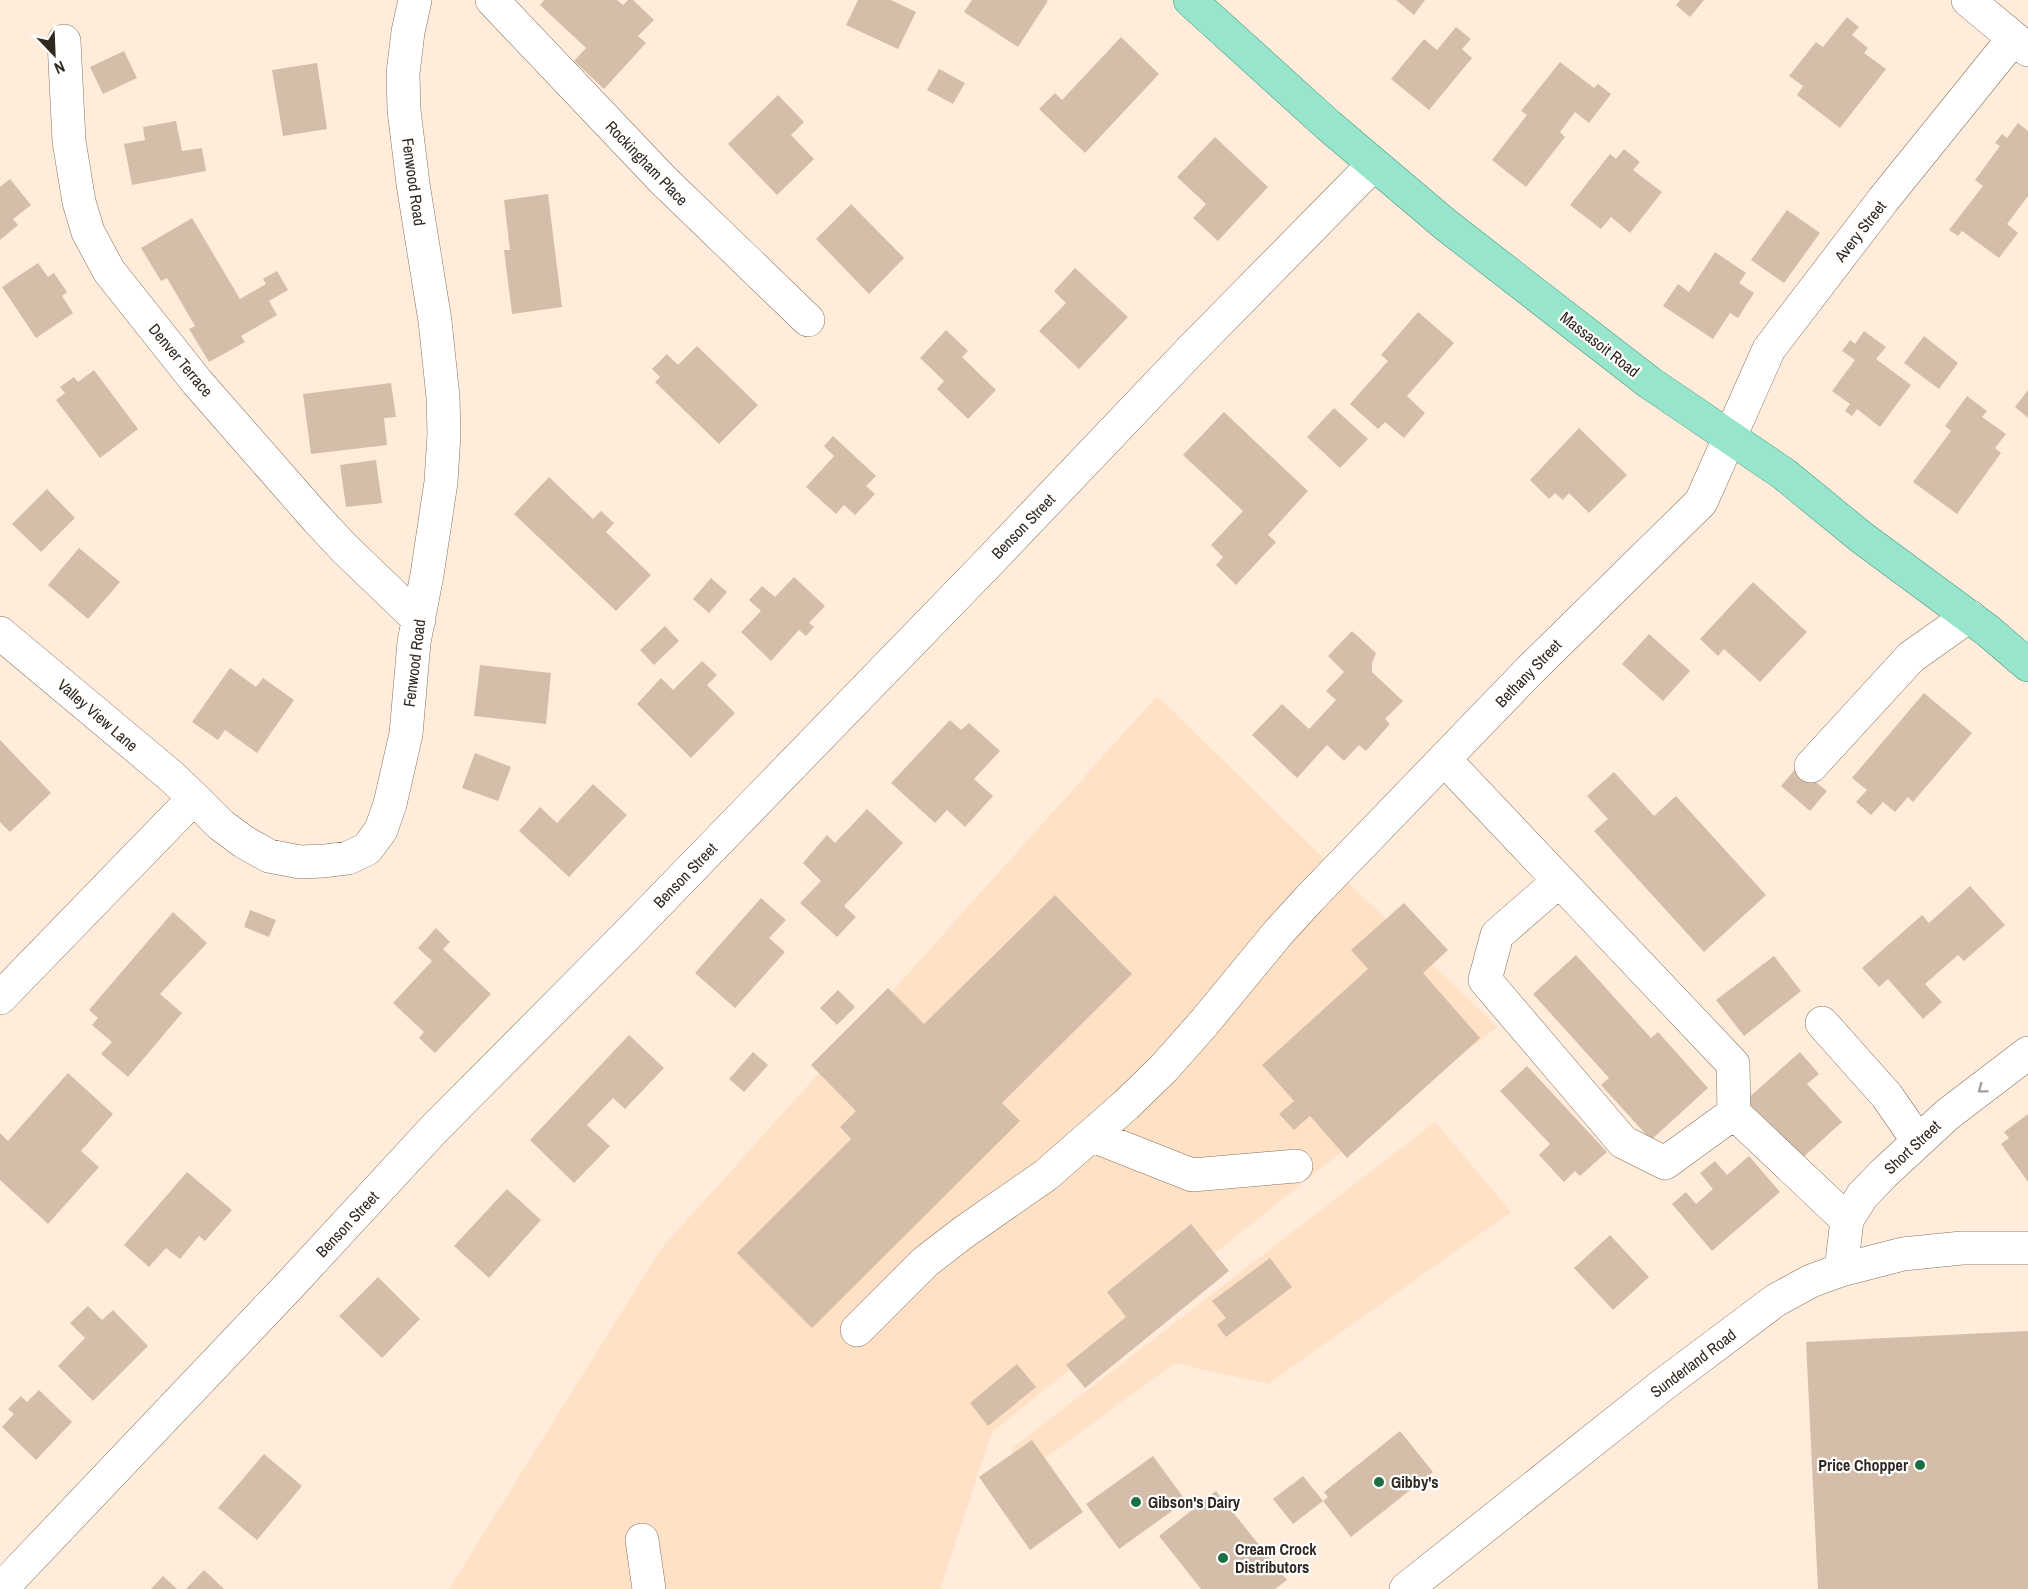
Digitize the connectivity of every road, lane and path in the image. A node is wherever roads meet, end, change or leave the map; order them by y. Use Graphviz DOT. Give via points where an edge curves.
graph roads {
  1 [pos="415,0"];
  2 [pos="492,0"];
  3 [pos="1190,0"];
  4 [pos="1968,0"];
  5 [pos="64,41"];
  6 [pos="2021,44"];
  7 [pos="1373,165"];
  8 [pos="808,320"];
  9 [pos="1729,438"];
  10 [pos="1969,616"];
  11 [pos="419,620"];
  12 [pos="0,633"];
  13 [pos="2028,665"];
  14 [pos="1445,760"];
  15 [pos="1811,766"];
  16 [pos="194,798"];
  17 [pos="1559,881"];
  18 [pos="0,999"];
  19 [pos="1822,1023"];
  20 [pos="2028,1053"];
  21 [pos="1734,1113"];
  22 [pos="1093,1136"];
  23 [pos="1918,1141"];
  24 [pos="1296,1167"];
  25 [pos="1847,1220"];
  26 [pos="2028,1248"];
  27 [pos="1841,1270"];
  28 [pos="857,1330"];
  29 [pos="642,1540"];
  30 [pos="1,1589"];
  31 [pos="648,1589"];
  32 [pos="1406,1589"];
  1 -- 11 [label="street, Fenwood Road" via="403,73 404,110 435,321 444,434 440,493"];
  2 -- 8 [label="street, Rockingham Place" via="670,187"];
  3 -- 7 [label="main road, Massasoit Road"];
  4 -- 6 [label="street"];
  5 -- 11 [label="street, Denver Terrace" via="73,172 88,232 109,271 197,382 317,519"];
  6 -- 9 [label="street, Avery Street" via="1883,200 1769,350"];
  7 -- 9 [label="main road, Massasoit Road" via="1641,376"];
  7 -- 30 [label="street, Benson Street" via="435,1128"];
  9 -- 10 [label="main road, Massasoit Road" via="1784,474 1861,537"];
  9 -- 14 [label="street, Bethany Street" via="1701,502 1596,603"];
  10 -- 13 [label="main road, Massasoit Road"];
  10 -- 15 [label="street" via="1911,657"];
  11 -- 16 [label="street, Fenwood Road" via="397,778 381,830 368,849 348,858 324,861 300,862 269,856 221,825"];
  12 -- 16 [label="street, Valley View Lane"];
  14 -- 17 [label="street"];
  14 -- 22 [label="street, Bethany Street" via="1278,933 1164,1068"];
  16 -- 18 [label="street"];
  17 -- 21 [label="street" via="1733,1064"];
  17 -- 21 [label="street" via="1497,935 1485,980 1623,1142 1665,1163"];
  19 -- 23 [label="street" via="1887,1096"];
  20 -- 23 [label="street, Short Street, one-way"];
  21 -- 25 [label="street"];
  22 -- 24 [label="street" via="1192,1175"];
  22 -- 28 [label="street, Bethany Street" via="925,1262"];
  23 -- 25 [label="street, Short Street" via="1862,1196"];
  25 -- 27 [label="street, Short Street"];
  26 -- 27 [label="street, Sunderland Road" via="1962,1248 1903,1254"];
  27 -- 32 [label="street, Sunderland Road" via="1776,1300 1735,1330"];
  29 -- 31 [label="street"];
}
